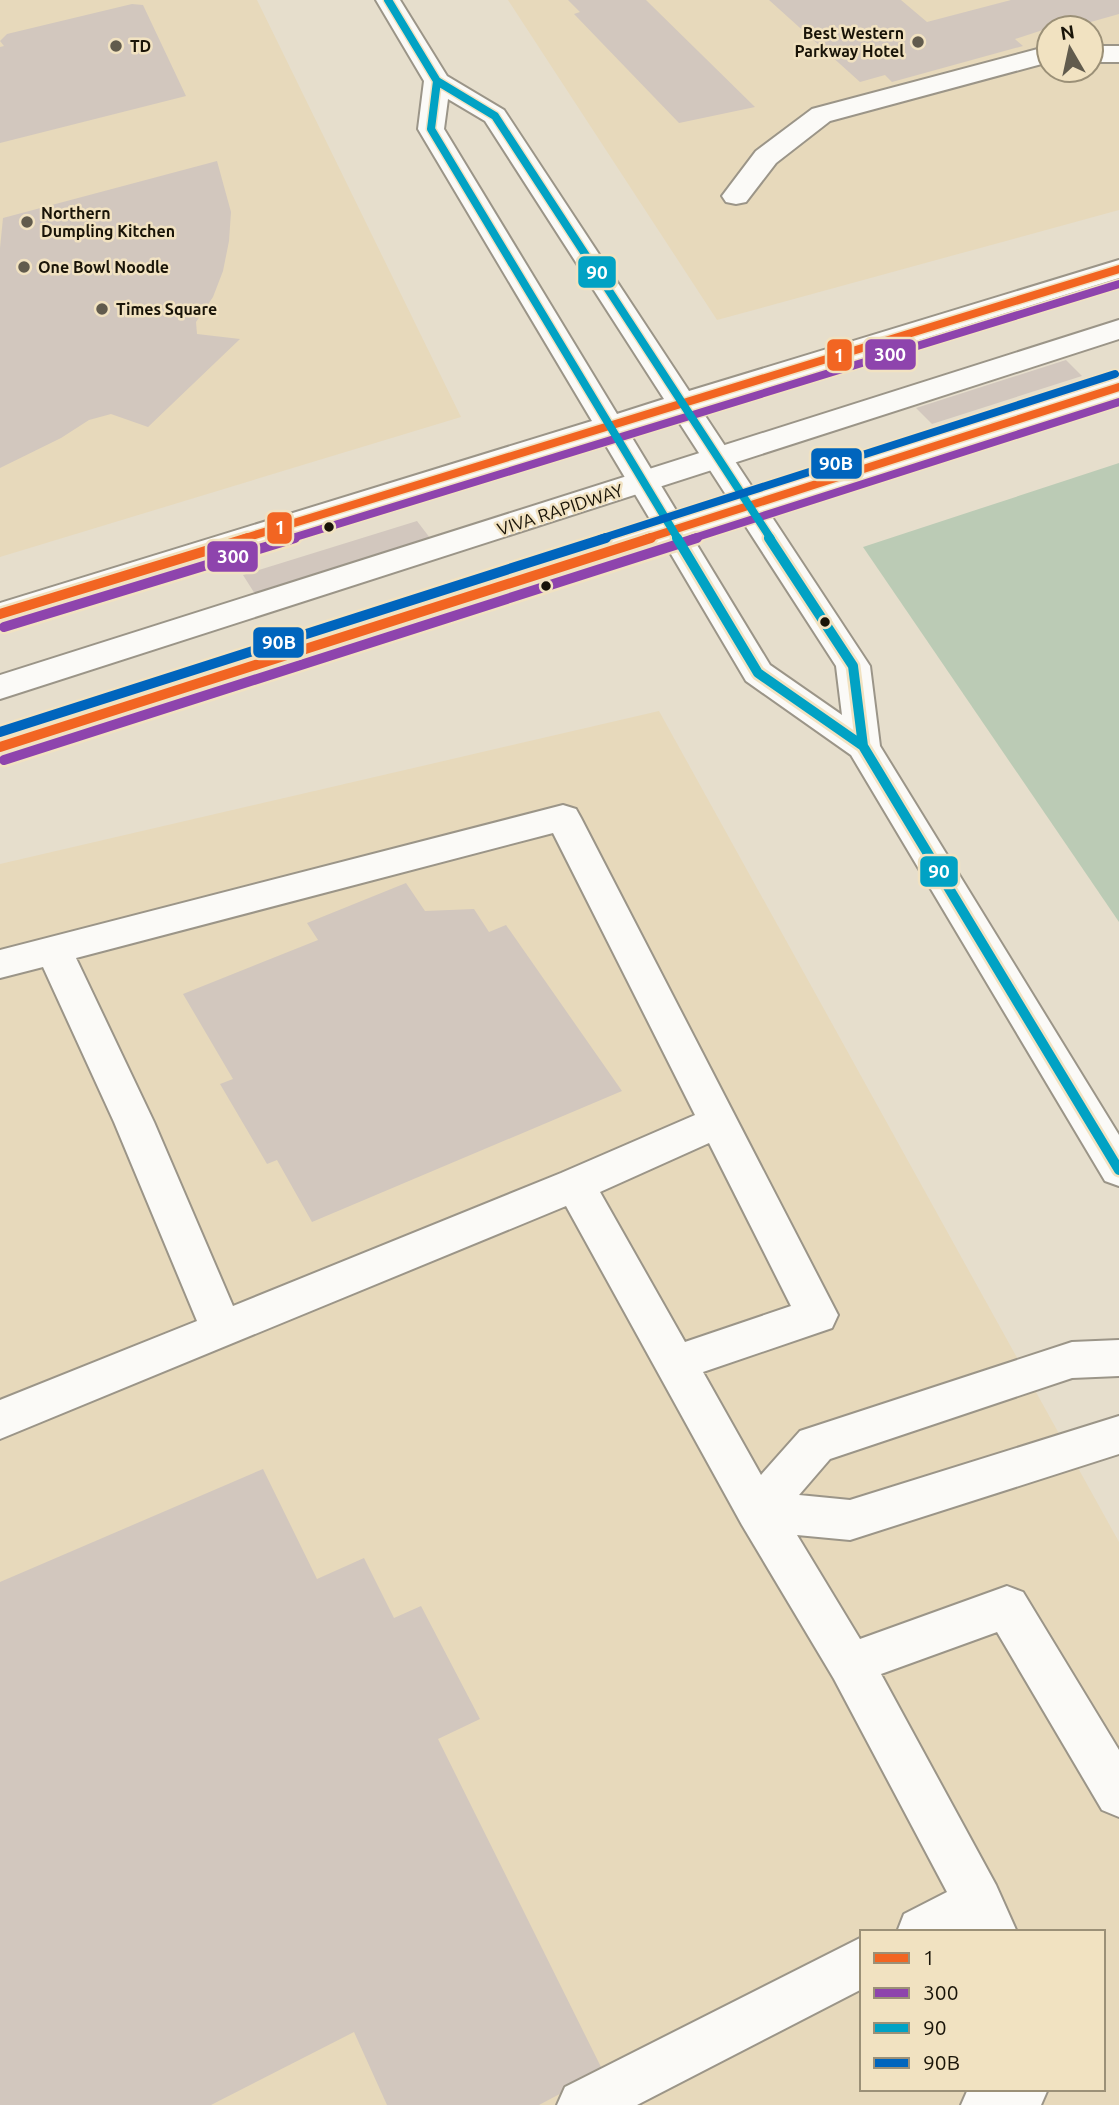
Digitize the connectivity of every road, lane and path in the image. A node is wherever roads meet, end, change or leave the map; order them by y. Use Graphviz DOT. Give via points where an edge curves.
graph roads {
  1 [pos="388,0"];
  2 [pos="1035,58"];
  3 [pos="437,81"];
  4 [pos="736,196"];
  5 [pos="1119,269"];
  6 [pos="1119,330"];
  7 [pos="1119,387"];
  8 [pos="683,404"];
  9 [pos="609,426"];
  10 [pos="718,458"];
  11 [pos="643,483"];
  12 [pos="750,506"];
  13 [pos="672,531"];
  14 [pos="0,614"];
  15 [pos="0,687"];
  16 [pos="863,746"];
  17 [pos="0,747"];
  18 [pos="54,950"];
  19 [pos="0,964"];
  20 [pos="718,1122"];
  21 [pos="1119,1170"];
  22 [pos="575,1185"];
  23 [pos="222,1330"];
  24 [pos="1119,1359"];
  25 [pos="676,1363"];
  26 [pos="0,1420"];
  27 [pos="1119,1434"];
  28 [pos="758,1511"];
  29 [pos="850,1664"];
  30 [pos="1119,1794"];
  31 [pos="986,1917"];
  32 [pos="931,1930"];
  33 [pos="860,1963"];
  34 [pos="1018,2091"];
  35 [pos="583,2105"];
  36 [pos="987,2105"];
  1 -- 3 [label="main road"];
  2 -- 4 [label="main road" via="821,115 766,157"];
  3 -- 8 [label="main road" via="495,116"];
  3 -- 9 [label="main road" via="431,130"];
  5 -- 8 [label="main road"];
  6 -- 10 [label="main road, VIVA RAPIDWAY"];
  7 -- 12 [label="main road"];
  8 -- 9 [label="main road"];
  8 -- 10 [label="main road"];
  9 -- 11 [label="main road"];
  9 -- 14 [label="main road"];
  10 -- 11 [label="main road, VIVA RAPIDWAY"];
  10 -- 12 [label="main road"];
  11 -- 13 [label="main road"];
  11 -- 15 [label="main road, VIVA RAPIDWAY"];
  12 -- 13 [label="main road"];
  12 -- 16 [label="main road" via="853,666"];
  13 -- 16 [label="main road" via="758,673"];
  13 -- 17 [label="main road"];
  16 -- 21 [label="main road"];
  18 -- 19 [label="main road"];
  18 -- 20 [label="main road" via="563,818"];
  18 -- 23 [label="main road" via="134,1122"];
  20 -- 22 [label="main road"];
  20 -- 25 [label="main road" via="817,1315"];
  22 -- 23 [label="main road"];
  22 -- 25 [label="main road"];
  23 -- 26 [label="main road"];
  24 -- 28 [label="main road" via="1072,1360 815,1445"];
  25 -- 28 [label="main road"];
  27 -- 28 [label="main road" via="850,1520"];
  28 -- 29 [label="main road"];
  29 -- 30 [label="main road" via="1007,1606"];
  29 -- 31 [label="main road"];
  31 -- 32 [label="main road"];
  33 -- 35 [label="main road"];
  34 -- 36 [label="main road"];
}
